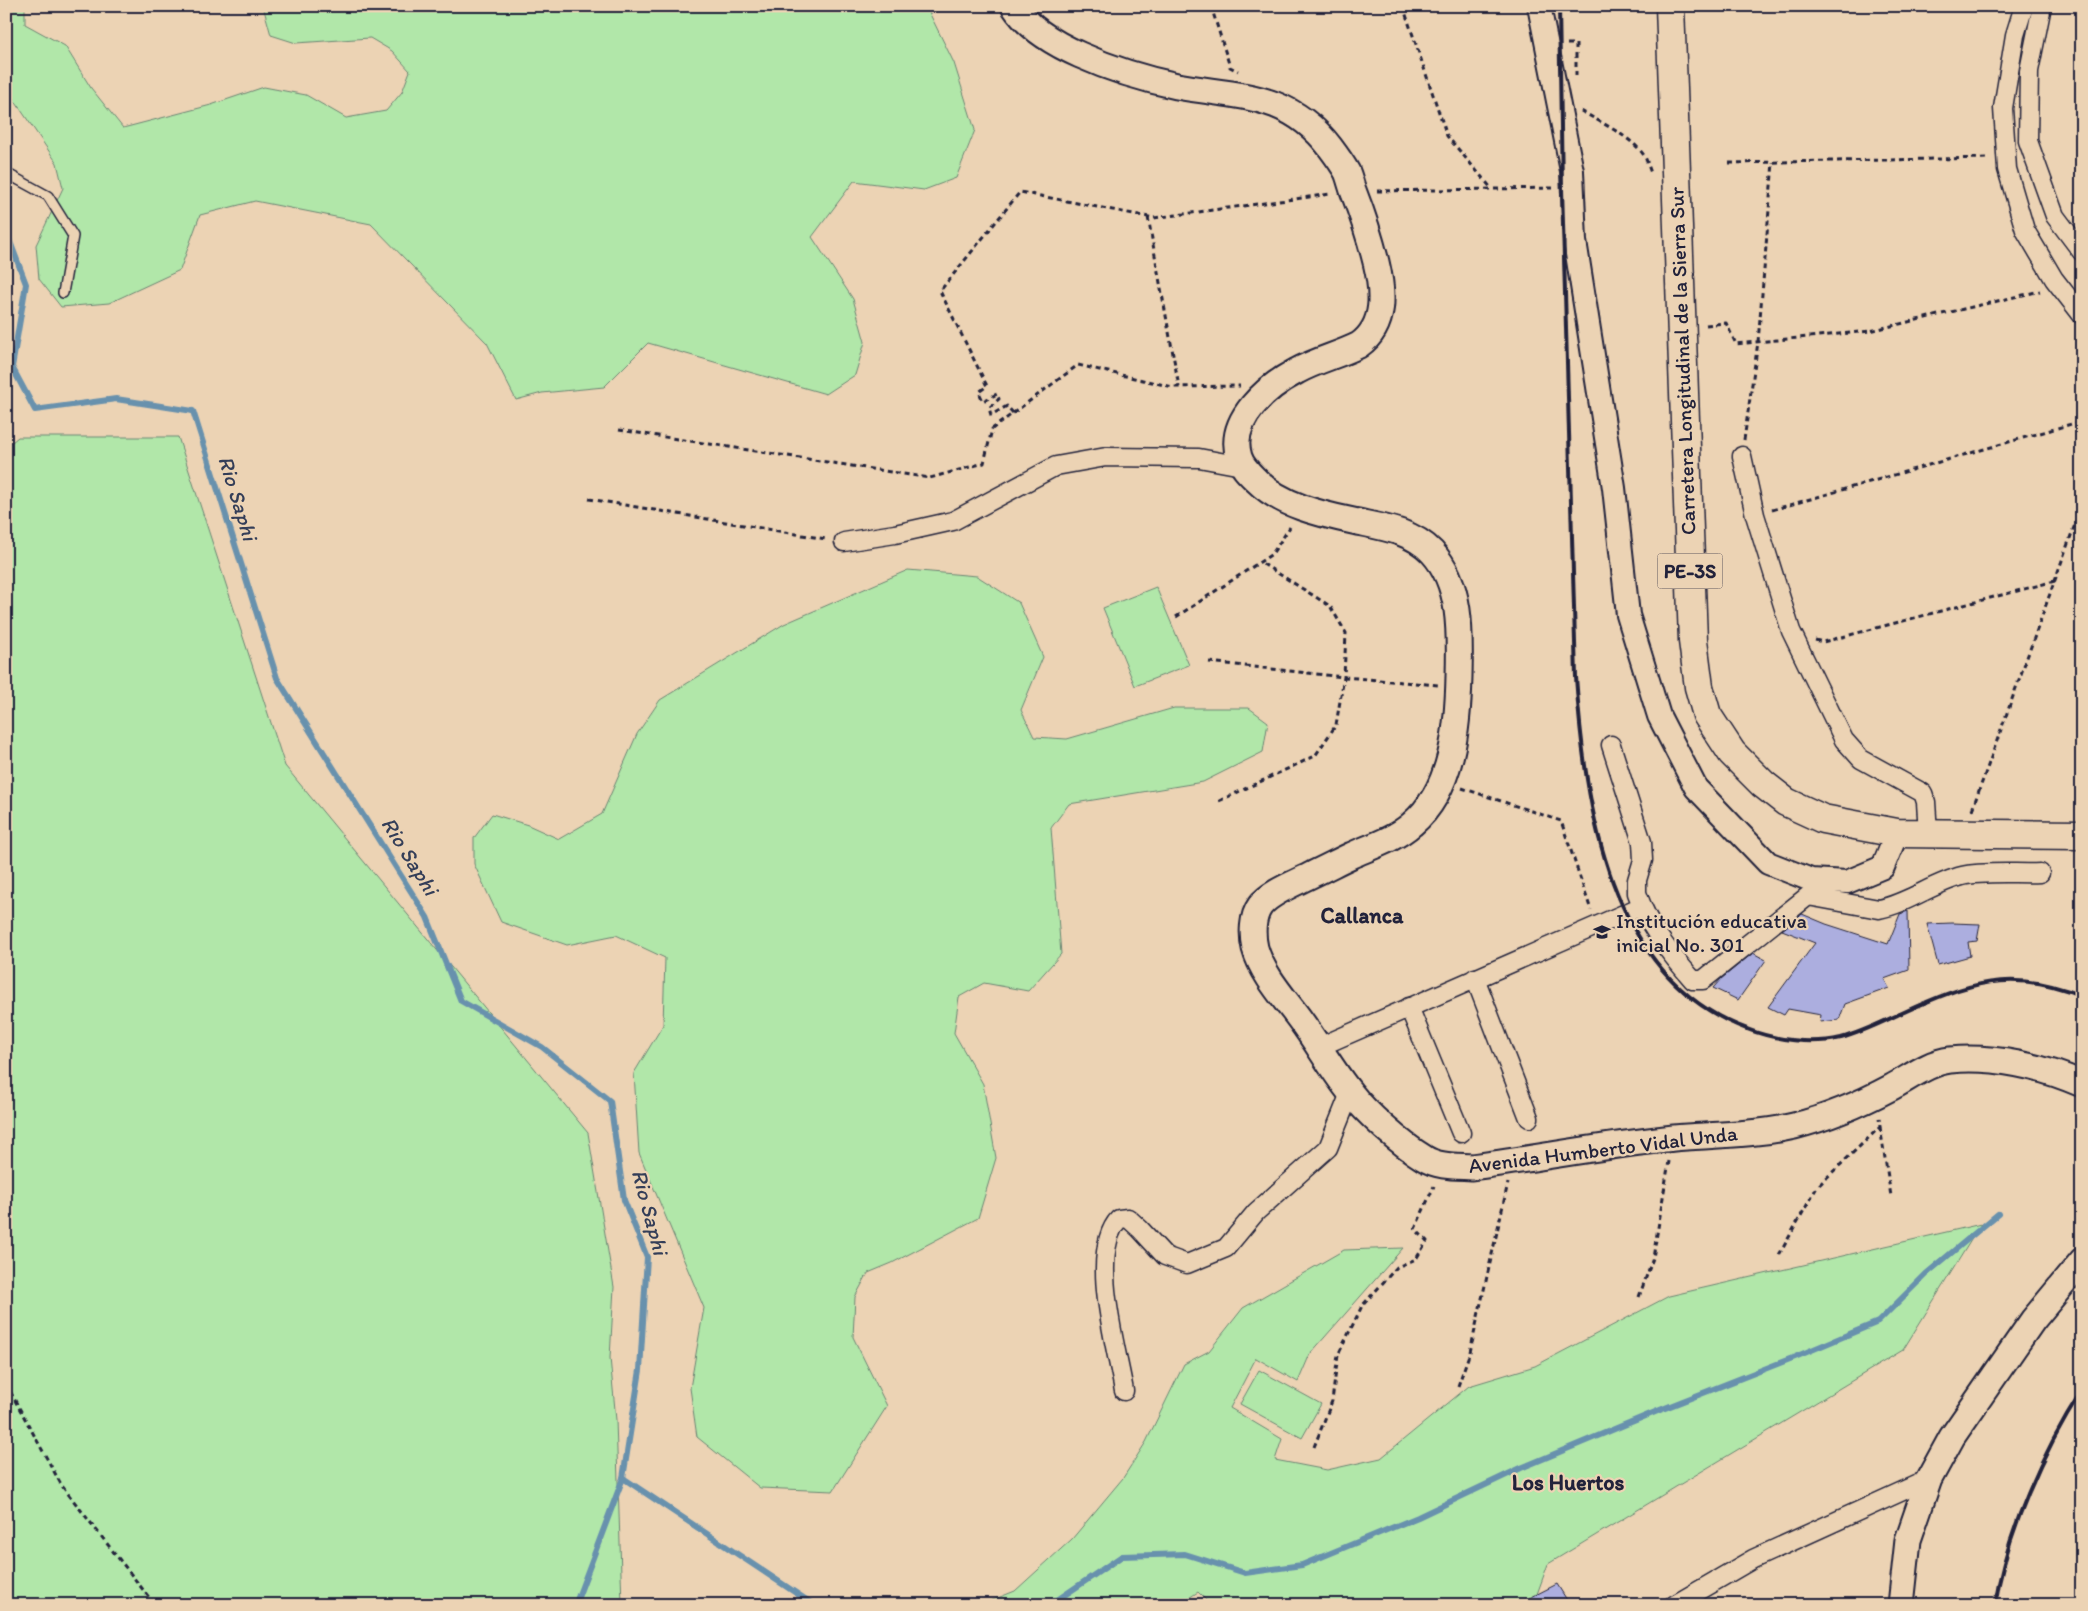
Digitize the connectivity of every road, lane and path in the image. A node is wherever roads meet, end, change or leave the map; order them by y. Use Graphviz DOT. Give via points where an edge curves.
graph roads {
  1 [pos="1014,6"];
  2 [pos="1210,6"];
  3 [pos="1403,6"];
  4 [pos="1539,6"];
  5 [pos="1670,6"];
  6 [pos="2024,6"];
  7 [pos="2042,6"];
  8 [pos="1547,46"];
  9 [pos="1246,76"];
  10 [pos="1577,82"];
  11 [pos="1578,107"];
  12 [pos="2007,158"];
  13 [pos="1773,162"];
  14 [pos="1729,163"];
  15 [pos="6,173"];
  16 [pos="1557,188"];
  17 [pos="1493,190"];
  18 [pos="1353,191"];
  19 [pos="1677,200"];
  20 [pos="1148,217"];
  21 [pos="2082,252"];
  22 [pos="2060,286"];
  23 [pos="63,293"];
  24 [pos="2082,315"];
  25 [pos="1680,328"];
  26 [pos="1758,342"];
  27 [pos="1276,385"];
  28 [pos="1179,387"];
  29 [pos="1013,413"];
  30 [pos="2082,420"];
  31 [pos="619,430"];
  32 [pos="1742,456"];
  33 [pos="1242,466"];
  34 [pos="589,499"];
  35 [pos="2082,505"];
  36 [pos="1303,508"];
  37 [pos="1755,515"];
  38 [pos="844,542"];
  39 [pos="1260,562"];
  40 [pos="2055,581"];
  41 [pos="1176,617"];
  42 [pos="1791,631"];
  43 [pos="1208,662"];
  44 [pos="1344,677"];
  45 [pos="1459,687"];
  46 [pos="1611,746"];
  47 [pos="1444,782"];
  48 [pos="1219,800"];
  49 [pos="1897,833"];
  50 [pos="1928,833"];
  51 [pos="1963,834"];
  52 [pos="2082,835"];
  53 [pos="1793,872"];
  54 [pos="2040,873"];
  55 [pos="1808,896"];
  56 [pos="1642,906"];
  57 [pos="1596,925"];
  58 [pos="1475,978"];
  59 [pos="1409,1008"];
  60 [pos="1319,1047"];
  61 [pos="2082,1084"];
  62 [pos="1350,1093"];
  63 [pos="1874,1096"];
  64 [pos="1529,1118"];
  65 [pos="1880,1127"];
  66 [pos="1461,1133"];
  67 [pos="1673,1138"];
  68 [pos="1513,1162"];
  69 [pos="1443,1165"];
  70 [pos="1891,1196"];
  71 [pos="1779,1255"];
  72 [pos="2082,1261"];
  73 [pos="1639,1296"];
  74 [pos="6,1384"];
  75 [pos="1458,1386"];
  76 [pos="1124,1391"];
  77 [pos="1314,1447"];
  78 [pos="1929,1479"];
  79 [pos="154,1605"];
  80 [pos="1674,1605"];
  81 [pos="1901,1605"];
  1 -- 18 [label="main road" via="1038,31 1094,62 1177,86 1271,102 1297,114 1315,128 1338,156"];
  2 -- 9 [label="path" via="1230,66"];
  3 -- 17 [label="path" via="1447,136"];
  4 -- 8 [label="street"];
  5 -- 19 [label="highway, Carretera Longitudinal de la Sierra Sur / PE-3S"];
  6 -- 12 [label="street" via="2015,35 2003,108"];
  7 -- 21 [label="street" via="2029,71 2028,141 2055,216"];
  8 -- 10 [label="path" via="1576,44"];
  8 -- 53 [label="street" via="1572,171 1575,241 1614,488 1628,615 1659,716 1696,788 1768,863"];
  11 -- 19 [label="path" via="1618,132 1640,151 1656,183"];
  12 -- 13 [label="path"];
  12 -- 22 [label="street" via="2007,169 2025,230"];
  13 -- 14 [label="path"];
  13 -- 26 [label="path"];
  15 -- 23 [label="lane" via="48,196 73,236"];
  16 -- 17 [label="path"];
  17 -- 18 [label="path"];
  18 -- 20 [label="path"];
  18 -- 27 [label="main road" via="1367,226 1379,273 1382,309 1378,321 1368,339 1297,371"];
  19 -- 25 [label="highway, Carretera Longitudinal de la Sierra Sur / PE-3S"];
  20 -- 28 [label="path"];
  20 -- 29 [label="path" via="1020,192 940,291 987,386 979,392 982,401 997,394 999,399 989,408 991,415 1007,406"];
  22 -- 24 [label="street"];
  22 -- 26 [label="path" via="1870,331"];
  25 -- 26 [label="path" via="1726,323 1736,344"];
  25 -- 49 [label="highway, Carretera Longitudinal de la Sierra Sur / PE-3S" via="1693,641 1699,687 1707,716 1732,752 1786,802 1823,819"];
  26 -- 32 [label="path"];
  27 -- 28 [label="path"];
  27 -- 33 [label="main road" via="1254,404 1242,422 1237,450"];
  28 -- 29 [label="path" via="1078,365"];
  29 -- 31 [label="path" via="992,429 984,463 930,478"];
  30 -- 37 [label="path"];
  32 -- 37 [label="street"];
  33 -- 36 [label="main road, Avenida Humberto Vidal Unda" via="1262,487"];
  33 -- 38 [label="street" via="1199,458 1106,457 1056,466 953,520"];
  34 -- 38 [label="path"];
  35 -- 40 [label="path"];
  36 -- 39 [label="path" via="1272,554"];
  36 -- 45 [label="main road, Avenida Humberto Vidal Unda" via="1388,528 1413,537 1431,550 1445,569 1454,592 1460,646"];
  37 -- 42 [label="street"];
  39 -- 41 [label="path"];
  39 -- 44 [label="path" via="1330,606 1346,633"];
  40 -- 42 [label="path" via="1823,642"];
  40 -- 51 [label="path"];
  42 -- 50 [label="street" via="1844,740 1862,759 1923,793"];
  43 -- 44 [label="path"];
  44 -- 45 [label="path"];
  44 -- 48 [label="path" via="1336,725 1315,756"];
  45 -- 47 [label="main road, Avenida Humberto Vidal Unda" via="1459,712"];
  46 -- 56 [label="street" via="1642,842 1643,860 1637,893"];
  47 -- 57 [label="path" via="1562,821"];
  47 -- 60 [label="main road, Avenida Humberto Vidal Unda" via="1433,803 1412,825 1276,894 1260,906 1252,934 1255,951 1275,988"];
  49 -- 50 [label="highway, Carretera Longitudinal de la Sierra Sur / PE-3S"];
  49 -- 53 [label="street" via="1883,867 1847,882 1811,880"];
  50 -- 51 [label="highway, Carretera Longitudinal de la Sierra Sur / PE-3S"];
  51 -- 52 [label="highway, Carretera Longitudinal de la Sierra Sur / PE-3S"];
  53 -- 55 [label="street"];
  54 -- 55 [label="street" via="1964,876 1879,909"];
  55 -- 56 [label="street" via="1698,981 1693,980 1673,957"];
  56 -- 57 [label="street"];
  57 -- 58 [label="street"];
  58 -- 59 [label="street"];
  58 -- 64 [label="street"];
  59 -- 60 [label="street"];
  59 -- 66 [label="street"];
  60 -- 62 [label="main road, Avenida Humberto Vidal Unda"];
  61 -- 63 [label="main road, Avenida Humberto Vidal Unda" via="2051,1072 2015,1064 1979,1059 1947,1060"];
  62 -- 69 [label="main road, Avenida Humberto Vidal Unda" via="1393,1135 1426,1160"];
  62 -- 76 [label="street" via="1328,1148 1256,1212 1226,1248 1187,1264 1165,1256 1128,1218 1119,1219 1112,1226 1105,1253 1104,1283"];
  63 -- 65 [label="path"];
  63 -- 67 [label="main road, Avenida Humberto Vidal Unda" via="1794,1126"];
  65 -- 70 [label="path"];
  65 -- 71 [label="path" via="1817,1187"];
  67 -- 68 [label="main road, Avenida Humberto Vidal Unda"];
  67 -- 73 [label="path" via="1653,1258"];
  68 -- 69 [label="main road, Avenida Humberto Vidal Unda" via="1472,1167"];
  68 -- 75 [label="path" via="1470,1352"];
  69 -- 77 [label="path" via="1415,1229 1427,1241 1416,1259 1397,1267 1362,1306 1338,1355 1332,1401"];
  72 -- 78 [label="main road" via="2032,1320 1952,1437"];
  74 -- 79 [label="path" via="62,1486"];
  78 -- 80 [label="street" via="1753,1559"];
  78 -- 81 [label="main road" via="1908,1540"];
}
